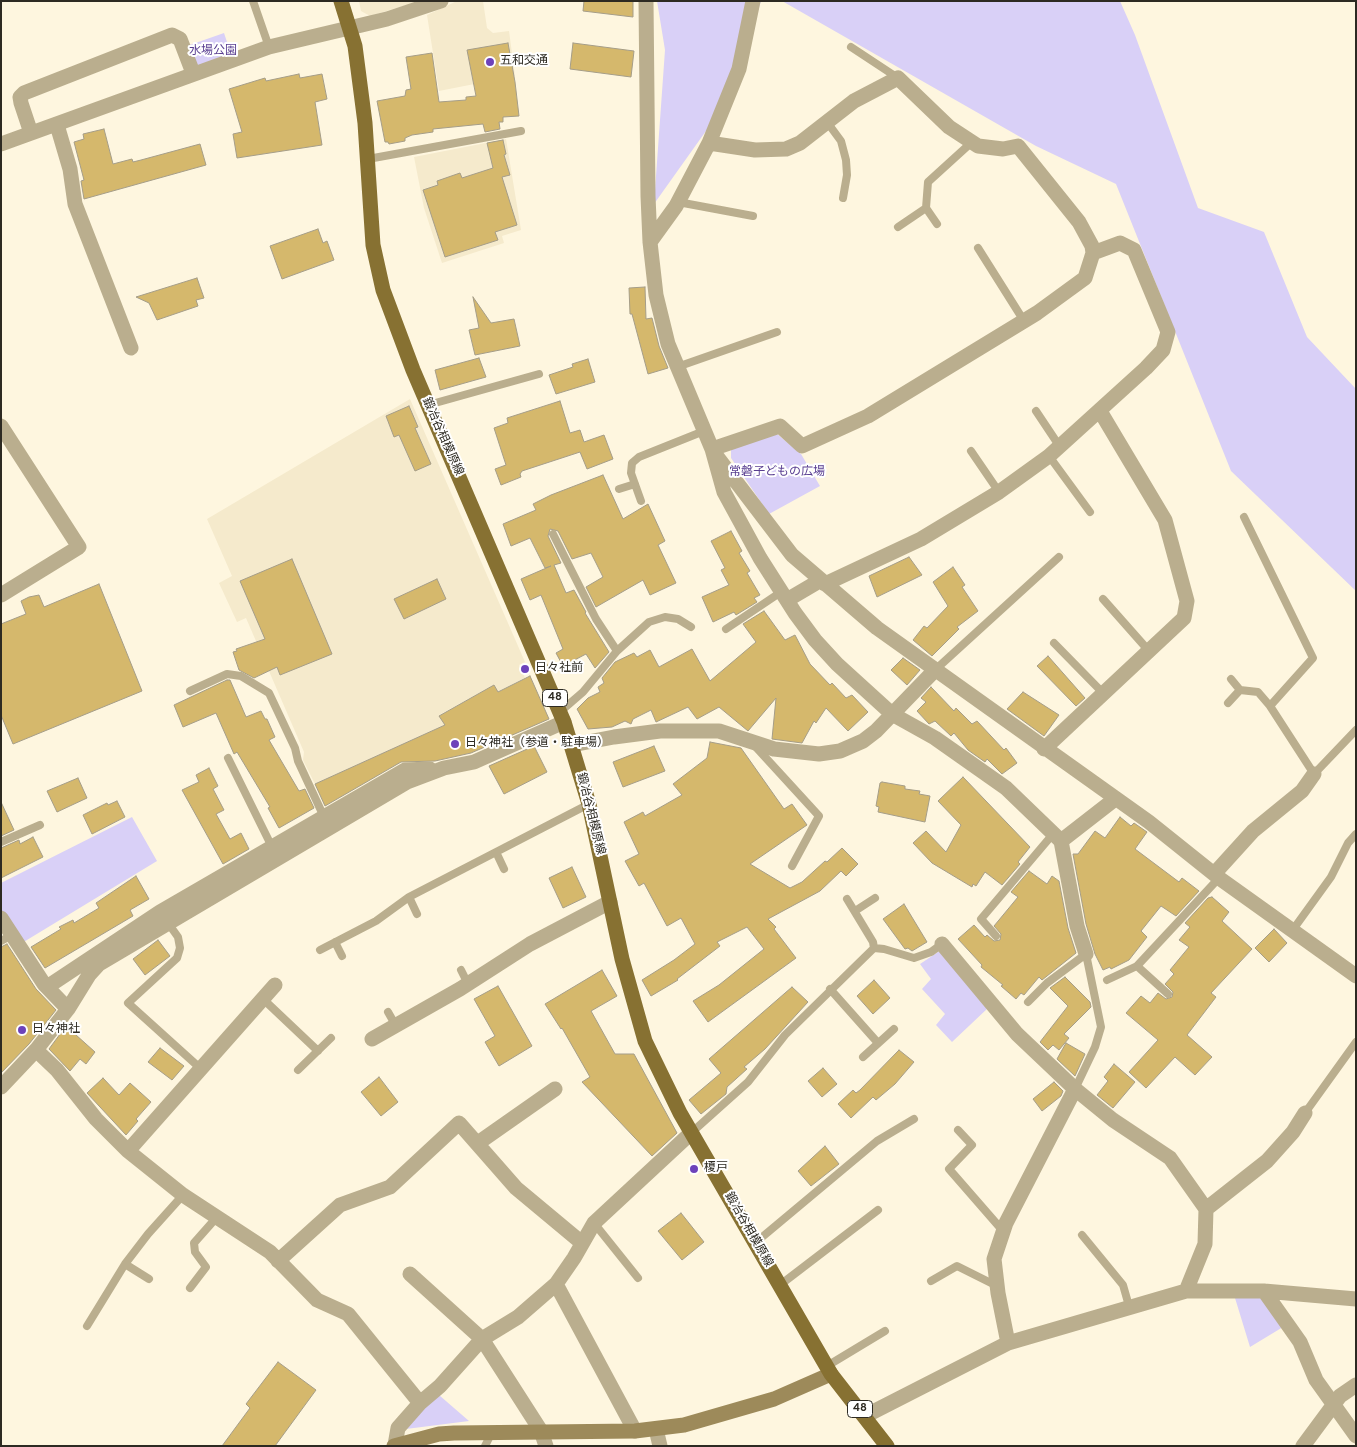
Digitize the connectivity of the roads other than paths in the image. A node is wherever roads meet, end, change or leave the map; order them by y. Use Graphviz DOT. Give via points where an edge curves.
graph roads {
  1 [pos="253,1"];
  2 [pos="341,1"];
  3 [pos="442,1"];
  4 [pos="646,1"];
  5 [pos="753,1"];
  6 [pos="350,26"];
  7 [pos="268,47"];
  8 [pos="851,47"];
  9 [pos="193,73"];
  10 [pos="898,78"];
  11 [pos="827,122"];
  12 [pos="57,125"];
  13 [pos="521,131"];
  14 [pos="31,133"];
  15 [pos="972,142"];
  16 [pos="709,143"];
  17 [pos="1,144"];
  18 [pos="368,159"];
  19 [pos="843,198"];
  20 [pos="678,202"];
  21 [pos="926,208"];
  22 [pos="753,216"];
  23 [pos="937,224"];
  24 [pos="898,227"];
  25 [pos="650,242"];
  26 [pos="978,248"];
  27 [pos="1092,254"];
  28 [pos="1024,321"];
  29 [pos="777,332"];
  30 [pos="131,348"];
  31 [pos="677,367"];
  32 [pos="540,374"];
  33 [pos="428,405"];
  34 [pos="1036,411"];
  35 [pos="1100,411"];
  36 [pos="1,426"];
  37 [pos="704,431"];
  38 [pos="712,449"];
  39 [pos="971,451"];
  40 [pos="1054,451"];
  41 [pos="635,484"];
  42 [pos="619,489"];
  43 [pos="999,492"];
  44 [pos="642,501"];
  45 [pos="1090,512"];
  46 [pos="1244,517"];
  47 [pos="553,534"];
  48 [pos="1058,557"];
  49 [pos="823,582"];
  50 [pos="1,595"];
  51 [pos="784,596"];
  52 [pos="1103,599"];
  53 [pos="691,627"];
  54 [pos="726,629"];
  55 [pos="1054,643"];
  56 [pos="618,651"];
  57 [pos="1149,651"];
  58 [pos="935,670"];
  59 [pos="1231,679"];
  60 [pos="190,690"];
  61 [pos="1240,690"];
  62 [pos="1102,693"];
  63 [pos="1228,703"];
  64 [pos="1270,706"];
  65 [pos="892,714"];
  66 [pos="562,717"];
  67 [pos="1356,730"];
  68 [pos="752,743"];
  69 [pos="572,745"];
  70 [pos="1044,748"];
  71 [pos="228,758"];
  72 [pos="1314,774"];
  73 [pos="1115,799"];
  74 [pos="589,804"];
  75 [pos="327,822"];
  76 [pos="40,825"];
  77 [pos="1356,834"];
  78 [pos="1057,838"];
  79 [pos="1,842"];
  80 [pos="275,852"];
  81 [pos="496,852"];
  82 [pos="792,866"];
  83 [pos="504,869"];
  84 [pos="1217,876"];
  85 [pos="409,897"];
  86 [pos="875,898"];
  87 [pos="847,899"];
  88 [pos="610,902"];
  89 [pos="854,912"];
  90 [pos="417,914"];
  91 [pos="164,917"];
  92 [pos="1,918"];
  93 [pos="1292,931"];
  94 [pos="996,936"];
  95 [pos="7,938"];
  96 [pos="335,942"];
  97 [pos="942,944"];
  98 [pos="874,948"];
  99 [pos="320,950"];
  100 [pos="1086,954"];
  101 [pos="342,956"];
  102 [pos="1137,966"];
  103 [pos="84,969"];
  104 [pos="460,970"];
  105 [pos="1356,976"];
  106 [pos="1107,980"];
  107 [pos="275,984"];
  108 [pos="468,984"];
  109 [pos="47,987"];
  110 [pos="830,989"];
  111 [pos="1168,994"];
  112 [pos="262,998"];
  113 [pos="1028,1002"];
  114 [pos="68,1010"];
  115 [pos="388,1012"];
  116 [pos="396,1026"];
  117 [pos="894,1029"];
  118 [pos="331,1038"];
  119 [pos="372,1039"];
  120 [pos="1356,1042"];
  121 [pos="878,1043"];
  122 [pos="36,1050"];
  123 [pos="318,1051"];
  124 [pos="863,1057"];
  125 [pos="200,1068"];
  126 [pos="298,1070"];
  127 [pos="1,1087"];
  128 [pos="555,1089"];
  129 [pos="1075,1089"];
  130 [pos="1305,1113"];
  131 [pos="914,1119"];
  132 [pos="958,1130"];
  133 [pos="691,1133"];
  134 [pos="478,1143"];
  135 [pos="128,1151"];
  136 [pos="183,1195"];
  137 [pos="1206,1209"];
  138 [pos="878,1210"];
  139 [pos="216,1217"];
  140 [pos="594,1223"];
  141 [pos="1004,1231"];
  142 [pos="1082,1235"];
  143 [pos="582,1243"];
  144 [pos="755,1243"];
  145 [pos="278,1261"];
  146 [pos="125,1264"];
  147 [pos="410,1274"];
  148 [pos="638,1278"];
  149 [pos="149,1279"];
  150 [pos="931,1281"];
  151 [pos="556,1284"];
  152 [pos="780,1285"];
  153 [pos="997,1286"];
  154 [pos="190,1288"];
  155 [pos="1186,1291"];
  156 [pos="1264,1291"];
  157 [pos="1356,1299"];
  158 [pos="1130,1306"];
  159 [pos="87,1326"];
  160 [pos="885,1331"];
  161 [pos="482,1339"];
  162 [pos="1008,1343"];
  163 [pos="829,1370"];
  164 [pos="1356,1385"];
  165 [pos="420,1403"];
  166 [pos="1335,1406"];
  167 [pos="865,1416"];
  168 [pos="656,1429"];
  169 [pos="635,1431"];
  170 [pos="1356,1436"];
  171 [pos="544,1438"];
  172 [pos="488,1439"];
  173 [pos="395,1446"];
  174 [pos="660,1446"];
  175 [pos="887,1446"];
  176 [pos="1303,1446"];
  1 -- 7 [label="lane"];
  2 -- 6 [label="main road, 鍛冶谷相模原線 / 48"];
  3 -- 6 [label="street" via="386,19"];
  4 -- 25 [label="street" via="646,158"];
  5 -- 16 [label="street" via="739,68"];
  6 -- 7 [label="street"];
  6 -- 18 [label="main road, 鍛冶谷相模原線 / 48"];
  7 -- 9 [label="street"];
  8 -- 10 [label="lane"];
  9 -- 12 [label="street"];
  9 -- 14 [label="street" via="180,39 172,35 24,93 20,97 21,103"];
  10 -- 11 [label="street" via="854,101"];
  10 -- 15 [label="street" via="949,127"];
  11 -- 16 [label="street" via="800,143 786,149 755,150"];
  11 -- 19 [label="lane" via="841,141 846,160"];
  12 -- 14 [label="street"];
  12 -- 30 [label="street" via="70,169 75,204"];
  13 -- 18 [label="lane"];
  14 -- 17 [label="street"];
  15 -- 21 [label="lane" via="928,182"];
  15 -- 27 [label="street" via="978,146 1003,149 1018,146 1079,222 1092,246"];
  16 -- 20 [label="street"];
  18 -- 33 [label="main road, 鍛冶谷相模原線 / 48" via="373,245 383,290"];
  20 -- 22 [label="lane"];
  20 -- 25 [label="street"];
  21 -- 23 [label="lane"];
  21 -- 24 [label="lane"];
  25 -- 31 [label="street" via="656,295"];
  26 -- 28 [label="lane"];
  27 -- 28 [label="street" via="1085,278"];
  27 -- 35 [label="street" via="1120,244 1134,250 1168,332 1163,350"];
  28 -- 38 [label="street" via="868,416 802,446 780,426"];
  29 -- 31 [label="lane"];
  31 -- 37 [label="street"];
  32 -- 33 [label="lane"];
  33 -- 66 [label="main road, 鍛冶谷相模原線 / 48"];
  34 -- 40 [label="lane"];
  35 -- 40 [label="street"];
  35 -- 57 [label="street" via="1165,520 1187,601 1184,618"];
  36 -- 50 [label="street" via="79,547"];
  37 -- 38 [label="street"];
  37 -- 41 [label="lane" via="639,457 632,463"];
  38 -- 49 [label="street" via="792,555"];
  38 -- 51 [label="street" via="724,492"];
  39 -- 43 [label="lane"];
  40 -- 43 [label="street"];
  40 -- 45 [label="lane"];
  41 -- 42 [label="lane"];
  41 -- 44 [label="lane"];
  43 -- 49 [label="street" via="922,539"];
  46 -- 64 [label="lane" via="1313,658"];
  47 -- 56 [label="lane" via="592,612"];
  48 -- 58 [label="lane"];
  49 -- 51 [label="street"];
  49 -- 58 [label="street"];
  51 -- 54 [label="lane" via="743,615"];
  51 -- 65 [label="street" via="815,640"];
  52 -- 57 [label="lane"];
  53 -- 56 [label="lane" via="678,618 665,617 648,622"];
  55 -- 62 [label="lane"];
  56 -- 66 [label="lane"];
  57 -- 62 [label="street"];
  58 -- 65 [label="street"];
  58 -- 70 [label="street"];
  59 -- 61 [label="lane"];
  60 -- 75 [label="lane" via="227,674 241,676 269,693"];
  61 -- 63 [label="lane"];
  61 -- 64 [label="lane" via="1258,692"];
  62 -- 70 [label="street"];
  64 -- 72 [label="lane"];
  65 -- 68 [label="street" via="863,741 840,751 819,754"];
  65 -- 78 [label="street" via="975,764 1006,788"];
  66 -- 69 [label="main road, 鍛冶谷相模原線 / 48"];
  66 -- 75 [label="street" via="474,762 444,768 407,782"];
  67 -- 72 [label="lane"];
  68 -- 69 [label="street" via="719,731 670,731 614,736"];
  68 -- 82 [label="lane" via="819,816"];
  69 -- 74 [label="main road, 鍛冶谷相模原線 / 48"];
  70 -- 73 [label="street"];
  71 -- 80 [label="lane"];
  72 -- 84 [label="street" via="1302,791 1254,830"];
  73 -- 78 [label="street"];
  73 -- 84 [label="street"];
  74 -- 81 [label="lane"];
  74 -- 88 [label="main road, 鍛冶谷相模原線 / 48"];
  75 -- 80 [label="street"];
  76 -- 79 [label="lane"];
  77 -- 93 [label="lane"];
  78 -- 94 [label="lane" via="981,919"];
  78 -- 100 [label="street"];
  80 -- 91 [label="street"];
  81 -- 83 [label="lane"];
  81 -- 85 [label="lane"];
  84 -- 93 [label="street"];
  84 -- 102 [label="lane"];
  85 -- 90 [label="lane"];
  85 -- 96 [label="lane" via="376,921"];
  86 -- 89 [label="lane"];
  87 -- 89 [label="lane"];
  88 -- 108 [label="street" via="530,944"];
  88 -- 133 [label="main road, 鍛冶谷相模原線 / 48" via="646,1041"];
  89 -- 98 [label="lane"];
  91 -- 103 [label="street" via="99,964"];
  91 -- 125 [label="lane" via="178,936 180,948 177,958 128,1003"];
  92 -- 95 [label="street"];
  93 -- 105 [label="street"];
  95 -- 109 [label="street"];
  96 -- 99 [label="lane"];
  96 -- 101 [label="lane"];
  97 -- 98 [label="lane" via="914,958"];
  97 -- 129 [label="street" via="1017,1034"];
  98 -- 110 [label="lane"];
  100 -- 113 [label="lane" via="1047,983"];
  100 -- 129 [label="lane" via="1102,1027"];
  102 -- 106 [label="lane"];
  102 -- 111 [label="lane"];
  103 -- 109 [label="street"];
  103 -- 114 [label="street"];
  104 -- 108 [label="lane"];
  107 -- 112 [label="street"];
  108 -- 116 [label="street"];
  109 -- 114 [label="street"];
  110 -- 121 [label="lane"];
  110 -- 133 [label="lane" via="785,1035 748,1082"];
  112 -- 123 [label="lane"];
  112 -- 125 [label="street"];
  114 -- 122 [label="street"];
  115 -- 116 [label="lane"];
  116 -- 119 [label="street"];
  117 -- 121 [label="lane"];
  118 -- 123 [label="lane"];
  120 -- 130 [label="lane"];
  121 -- 124 [label="lane"];
  122 -- 127 [label="street"];
  122 -- 135 [label="street"];
  123 -- 126 [label="lane"];
  125 -- 135 [label="street"];
  128 -- 134 [label="street" via="542,1107"];
  129 -- 137 [label="street" via="1113,1120 1170,1158"];
  129 -- 141 [label="street"];
  130 -- 137 [label="street" via="1267,1161"];
  131 -- 144 [label="lane" via="877,1141"];
  132 -- 141 [label="lane" via="972,1145 949,1169"];
  133 -- 140 [label="street"];
  133 -- 144 [label="main road, 鍛冶谷相模原線 / 48"];
  134 -- 143 [label="street" via="516,1188"];
  134 -- 145 [label="street" via="459,1123 390,1188 340,1205"];
  135 -- 136 [label="street"];
  136 -- 139 [label="street"];
  136 -- 146 [label="lane"];
  137 -- 155 [label="street" via="1205,1244"];
  138 -- 152 [label="lane"];
  139 -- 145 [label="street" via="270,1252"];
  139 -- 154 [label="lane" via="194,1243 194,1252 206,1267"];
  140 -- 143 [label="street"];
  140 -- 148 [label="lane"];
  141 -- 153 [label="street" via="994,1259"];
  142 -- 158 [label="lane" via="1123,1286"];
  143 -- 151 [label="street"];
  144 -- 152 [label="main road, 鍛冶谷相模原線 / 48"];
  145 -- 165 [label="street" via="317,1300 348,1314"];
  146 -- 149 [label="lane"];
  146 -- 159 [label="lane"];
  147 -- 161 [label="street"];
  150 -- 153 [label="lane" via="957,1266"];
  151 -- 161 [label="street" via="518,1317"];
  151 -- 169 [label="street"];
  152 -- 163 [label="main road, 鍛冶谷相模原線 / 48"];
  153 -- 162 [label="street"];
  155 -- 156 [label="street"];
  155 -- 158 [label="street"];
  156 -- 157 [label="street"];
  156 -- 166 [label="street" via="1300,1342 1316,1380"];
  158 -- 162 [label="street"];
  160 -- 163 [label="lane"];
  161 -- 165 [label="street" via="440,1386"];
  161 -- 171 [label="street"];
  162 -- 167 [label="street"];
  163 -- 167 [label="main road, 鍛冶谷相模原線 / 48"];
  163 -- 168 [label="street" via="774,1399 698,1422"];
  164 -- 166 [label="street" via="1340,1396"];
  165 -- 173 [label="street" via="398,1428"];
  166 -- 170 [label="street"];
  166 -- 176 [label="street"];
  167 -- 175 [label="main road, 鍛冶谷相模原線 / 48"];
  168 -- 169 [label="street"];
  168 -- 174 [label="street"];
  169 -- 171 [label="street"];
  171 -- 172 [label="street"];
  172 -- 173 [label="street" via="439,1434"];
}
